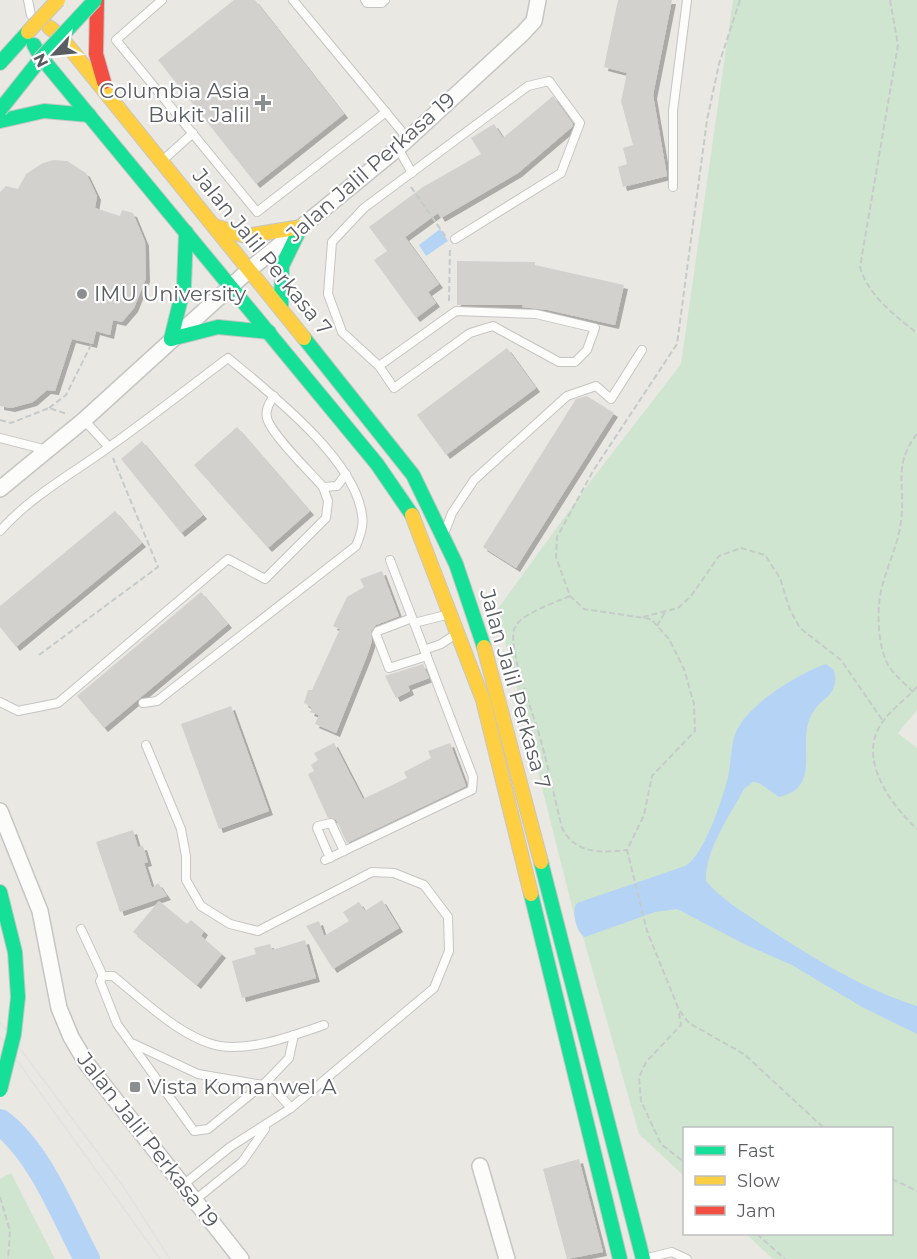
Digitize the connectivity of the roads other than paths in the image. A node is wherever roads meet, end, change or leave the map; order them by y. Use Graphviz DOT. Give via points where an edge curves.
graph roads {
  1 [pos="58,0"];
  2 [pos="96,0"];
  3 [pos="162,0"];
  4 [pos="293,0"];
  5 [pos="365,0"];
  6 [pos="386,0"];
  7 [pos="538,0"];
  8 [pos="687,0"];
  9 [pos="35,10"];
  10 [pos="60,36"];
  11 [pos="0,55"];
  12 [pos="40,56"];
  13 [pos="0,63"];
  14 [pos="107,93"];
  15 [pos="0,108"];
  16 [pos="386,112"];
  17 [pos="89,116"];
  18 [pos="0,121"];
  19 [pos="193,133"];
  20 [pos="403,143"];
  21 [pos="162,161"];
  22 [pos="412,173"];
  23 [pos="673,188"];
  24 [pos="213,226"];
  25 [pos="301,227"];
  26 [pos="186,232"];
  27 [pos="455,239"];
  28 [pos="249,270"];
  29 [pos="231,286"];
  30 [pos="281,310"];
  31 [pos="269,332"];
  32 [pos="171,339"];
  33 [pos="642,350"];
  34 [pos="379,366"];
  35 [pos="274,396"];
  36 [pos="84,420"];
  37 [pos="0,438"];
  38 [pos="108,447"];
  39 [pos="47,450"];
  40 [pos="346,474"];
  41 [pos="323,487"];
  42 [pos="0,489"];
  43 [pos="0,531"];
  44 [pos="443,537"];
  45 [pos="390,560"];
  46 [pos="471,607"];
  47 [pos="453,613"];
  48 [pos="413,620"];
  49 [pos="478,622"];
  50 [pos="459,632"];
  51 [pos="425,653"];
  52 [pos="0,702"];
  53 [pos="143,704"];
  54 [pos="146,745"];
  55 [pos="0,811"];
  56 [pos="344,852"];
  57 [pos="0,892"];
  58 [pos="81,928"];
  59 [pos="103,976"];
  60 [pos="324,1025"];
  61 [pos="294,1035"];
  62 [pos="132,1044"];
  63 [pos="265,1083"];
  64 [pos="0,1090"];
  65 [pos="291,1108"];
  66 [pos="268,1126"];
  67 [pos="480,1166"];
  68 [pos="183,1185"];
  69 [pos="195,1200"];
  70 [pos="241,1259"];
  71 [pos="507,1259"];
  72 [pos="620,1259"];
  73 [pos="642,1259"];
  74 [pos="687,1259"];
  1 -- 13 [label="main road, bridge"];
  2 -- 10 [label="main road"];
  2 -- 14 [label="main road" via="96,54"];
  2 -- 15 [label="main road, bridge"];
  3 -- 19 [label="lane" via="116,40"];
  4 -- 16 [label="lane"];
  5 -- 6 [label="lane"];
  7 -- 20 [label="street, Jalan Jalil Perkasa 19" via="534,21 523,33"];
  8 -- 23 [label="lane" via="673,111"];
  9 -- 10 [label="main road" via="47,27"];
  9 -- 11 [label="main road"];
  9 -- 12 [label="main road" via="34,44"];
  10 -- 12 [label="main road"];
  10 -- 14 [label="main road, Jalan Jalil Perkasa 7"];
  12 -- 15 [label="main road"];
  12 -- 17 [label="main road, Jalan Jalil Perkasa 7"];
  14 -- 21 [label="main road, Jalan Jalil Perkasa 7"];
  16 -- 19 [label="lane" via="258,212"];
  16 -- 20 [label="lane"];
  17 -- 18 [label="main road" via="61,109 43,110"];
  17 -- 26 [label="main road, Jalan Jalil Perkasa 7"];
  19 -- 21 [label="lane"];
  20 -- 22 [label="lane"];
  20 -- 25 [label="street, Jalan Jalil Perkasa 19"];
  21 -- 24 [label="main road, Jalan Jalil Perkasa 7"];
  22 -- 27 [label="lane" via="528,86 549,81 580,123 561,173"];
  22 -- 34 [label="lane" via="364,208 332,242 328,294 342,332"];
  24 -- 25 [label="main road" via="246,236"];
  24 -- 28 [label="main road, Jalan Jalil Perkasa 7"];
  25 -- 28 [label="street, Jalan Jalil Perkasa 19"];
  25 -- 30 [label="main road" via="278,276"];
  26 -- 29 [label="main road, Jalan Jalil Perkasa 7"];
  26 -- 32 [label="main road" via="188,267"];
  28 -- 29 [label="street, Jalan Jalil Perkasa 19"];
  28 -- 30 [label="main road, Jalan Jalil Perkasa 7"];
  29 -- 31 [label="main road, Jalan Jalil Perkasa 7"];
  29 -- 32 [label="street, Jalan Jalil Perkasa 19"];
  30 -- 44 [label="main road, Jalan Jalil Perkasa 7" via="410,470"];
  31 -- 32 [label="main road" via="218,327"];
  31 -- 47 [label="main road, Jalan Jalil Perkasa 7" via="377,465 414,518"];
  32 -- 36 [label="street, Jalan Jalil Perkasa 19"];
  33 -- 44 [label="lane" via="611,399 596,386 567,396 474,480 452,513"];
  34 -- 34 [label="lane" via="456,311 536,314 595,328 587,350 575,362 559,362 493,326 470,333 394,388"];
  35 -- 38 [label="lane" via="228,358"];
  35 -- 40 [label="lane"];
  35 -- 41 [label="lane" via="267,417 275,432"];
  36 -- 38 [label="lane"];
  36 -- 39 [label="street, Jalan Jalil Perkasa 19"];
  37 -- 39 [label="lane"];
  38 -- 43 [label="lane" via="56,482"];
  39 -- 42 [label="street, Jalan Jalil Perkasa 19"];
  40 -- 41 [label="lane" via="337,486"];
  40 -- 53 [label="lane" via="362,515 356,546 157,701"];
  41 -- 52 [label="lane" via="328,501 326,518 265,579 228,559 58,704 18,711"];
  44 -- 46 [label="main road, Jalan Jalil Perkasa 7"];
  45 -- 48 [label="lane"];
  46 -- 47 [label="lane"];
  46 -- 49 [label="main road, Jalan Jalil Perkasa 7"];
  47 -- 48 [label="lane"];
  47 -- 50 [label="main road, Jalan Jalil Perkasa 7"];
  48 -- 51 [label="lane"];
  48 -- 51 [label="lane" via="376,634 389,668"];
  49 -- 50 [label="lane"];
  49 -- 73 [label="main road, Jalan Jalil Perkasa 7"];
  50 -- 51 [label="lane"];
  50 -- 72 [label="main road, Jalan Jalil Perkasa 7" via="483,700"];
  51 -- 56 [label="lane" via="473,777 472,790"];
  54 -- 65 [label="lane" via="182,829 186,880 201,906 230,924 258,932 372,872 394,873 424,885 448,918 449,951 434,988"];
  55 -- 68 [label="street, Jalan Jalil Perkasa 19" via="40,911 59,1008 71,1037 87,1064"];
  56 -- 56 [label="lane" via="327,859 316,828 331,823"];
  57 -- 64 [label="main road, bridge" via="15,952 18,997 14,1034"];
  58 -- 59 [label="lane"];
  59 -- 61 [label="lane" via="113,976 181,1029 219,1046 245,1046"];
  59 -- 62 [label="lane" via="100,981 106,1000"];
  60 -- 61 [label="lane"];
  61 -- 63 [label="lane" via="289,1058"];
  62 -- 63 [label="lane" via="198,1074"];
  62 -- 63 [label="lane" via="194,1131 208,1129"];
  63 -- 65 [label="lane"];
  65 -- 66 [label="lane"];
  66 -- 68 [label="lane" via="230,1147"];
  66 -- 69 [label="lane" via="242,1162"];
  67 -- 71 [label="street"];
  68 -- 69 [label="street, Jalan Jalil Perkasa 19"];
  69 -- 70 [label="street, Jalan Jalil Perkasa 19"];
  73 -- 74 [label="lane" via="672,1252"];
}
